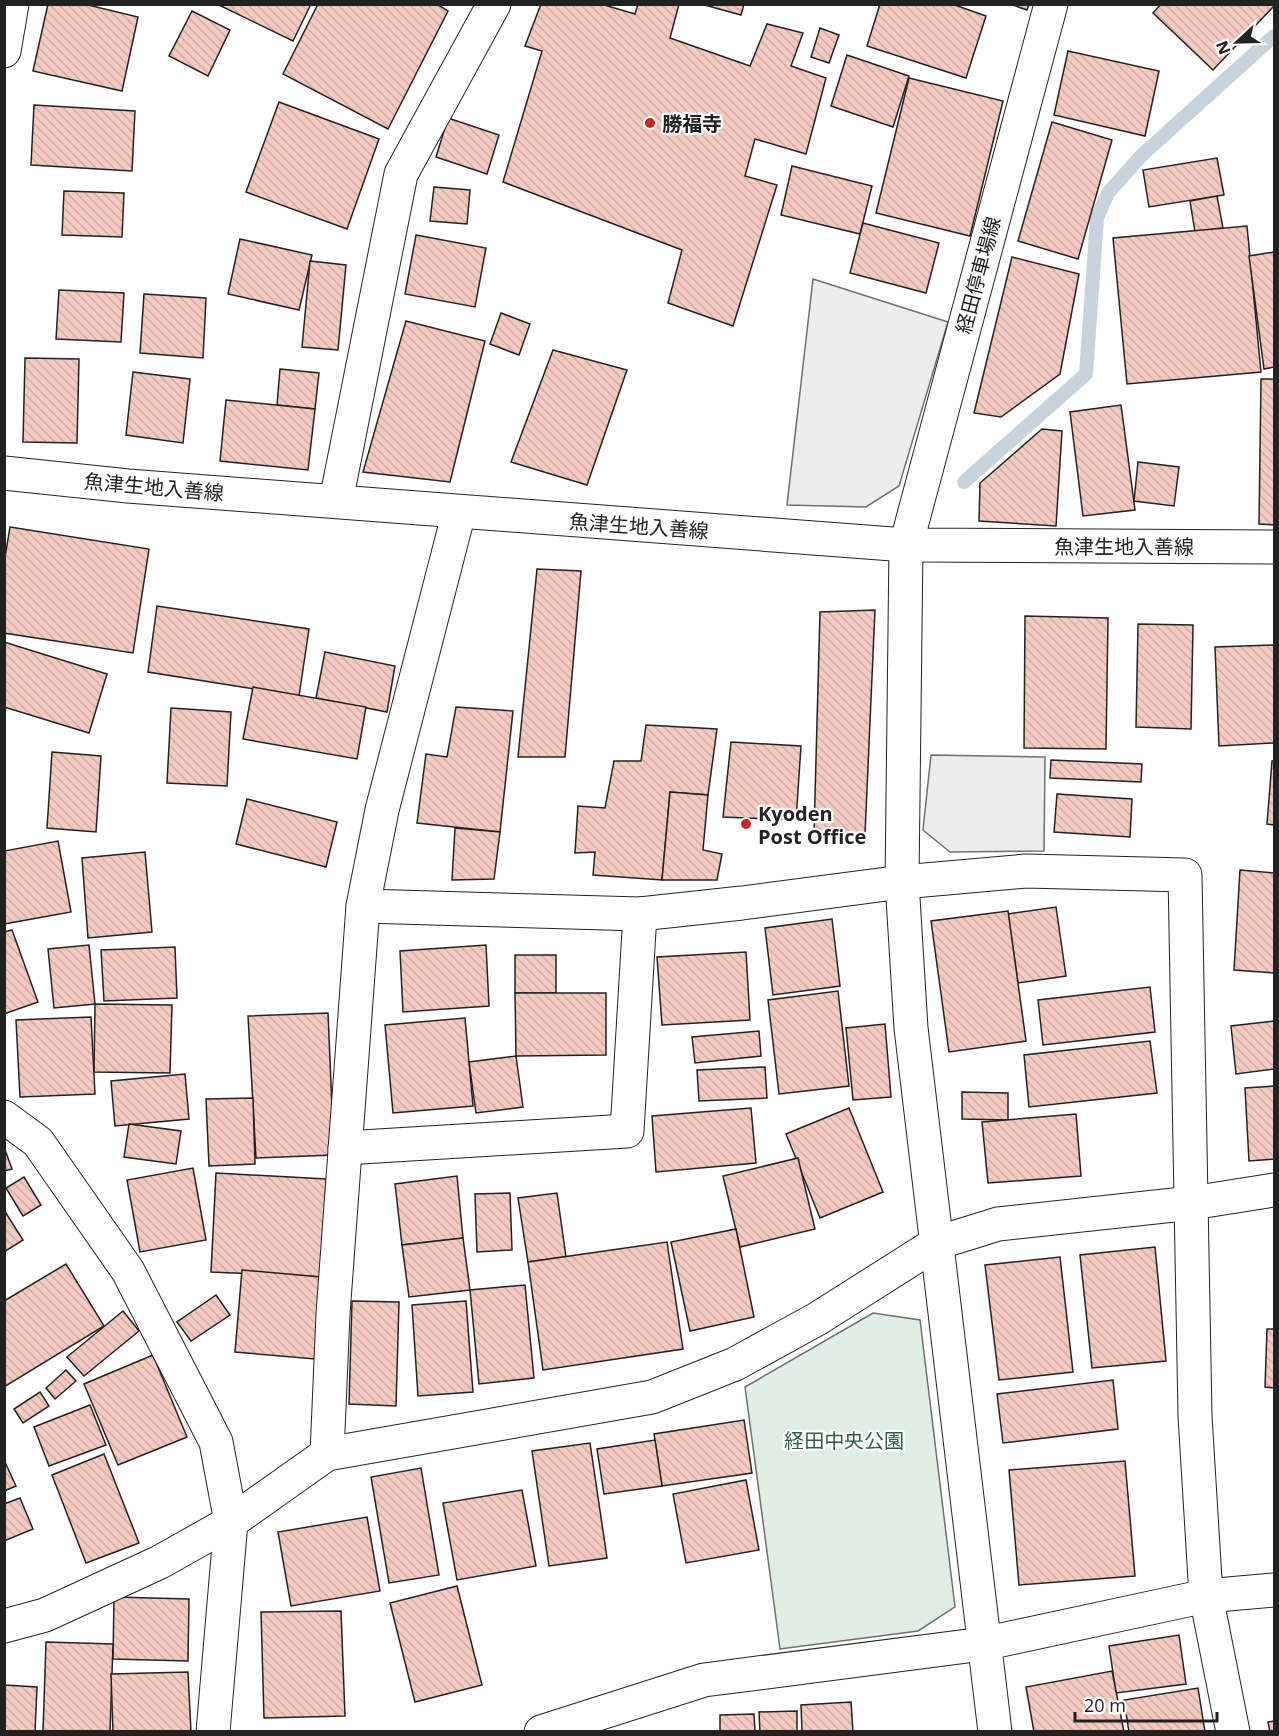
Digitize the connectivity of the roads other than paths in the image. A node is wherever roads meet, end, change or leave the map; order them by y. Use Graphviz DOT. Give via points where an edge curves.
graph roads {
  1 [pos="12,4"];
  2 [pos="1051,4"];
  3 [pos="489,6"];
  4 [pos="4,51"];
  5 [pos="4,473"];
  6 [pos="336,501"];
  7 [pos="459,512"];
  8 [pos="906,545"];
  9 [pos="1275,547"];
  10 [pos="902,882"];
  11 [pos="363,906"];
  12 [pos="640,915"];
  13 [pos="4,1117"];
  14 [pos="345,1148"];
  15 [pos="1275,1190"];
  16 [pos="1192,1203"];
  17 [pos="937,1243"];
  18 [pos="327,1454"];
  19 [pos="231,1522"];
  20 [pos="1275,1590"];
  21 [pos="1206,1596"];
  22 [pos="4,1626"];
  23 [pos="983,1644"];
  24 [pos="213,1731"];
  25 [pos="541,1731"];
  26 [pos="995,1731"];
  27 [pos="1233,1731"];
  1 -- 4 [label="street"];
  2 -- 8 [label="street, 経田停車場線"];
  3 -- 6 [label="street" via="400,174"];
  5 -- 6 [label="street, 魚津生地入善線"];
  6 -- 7 [label="street, 魚津生地入善線"];
  7 -- 8 [label="street, 魚津生地入善線"];
  7 -- 11 [label="street" via="382,810"];
  8 -- 9 [label="street, 魚津生地入善線"];
  8 -- 10 [label="street, 経田停車場線"];
  10 -- 12 [label="street"];
  10 -- 16 [label="street" via="1026,871 1185,875"];
  10 -- 17 [label="street, 経田停車場線" via="911,1028"];
  11 -- 12 [label="street"];
  11 -- 14 [label="street"];
  12 -- 14 [label="street" via="627,1131"];
  13 -- 19 [label="street" via="38,1142 128,1270 216,1442"];
  14 -- 18 [label="street"];
  15 -- 16 [label="street"];
  16 -- 17 [label="street" via="998,1224"];
  16 -- 21 [label="street" via="1195,1416"];
  17 -- 18 [label="street" via="817,1319 735,1364 652,1397"];
  17 -- 23 [label="street, 経田停車場線"];
  18 -- 19 [label="street"];
  19 -- 22 [label="street" via="160,1562 56,1610"];
  19 -- 24 [label="street"];
  20 -- 21 [label="street"];
  21 -- 23 [label="street"];
  21 -- 27 [label="street"];
  23 -- 25 [label="street" via="704,1680"];
  23 -- 26 [label="street, 経田停車場線"];
}
